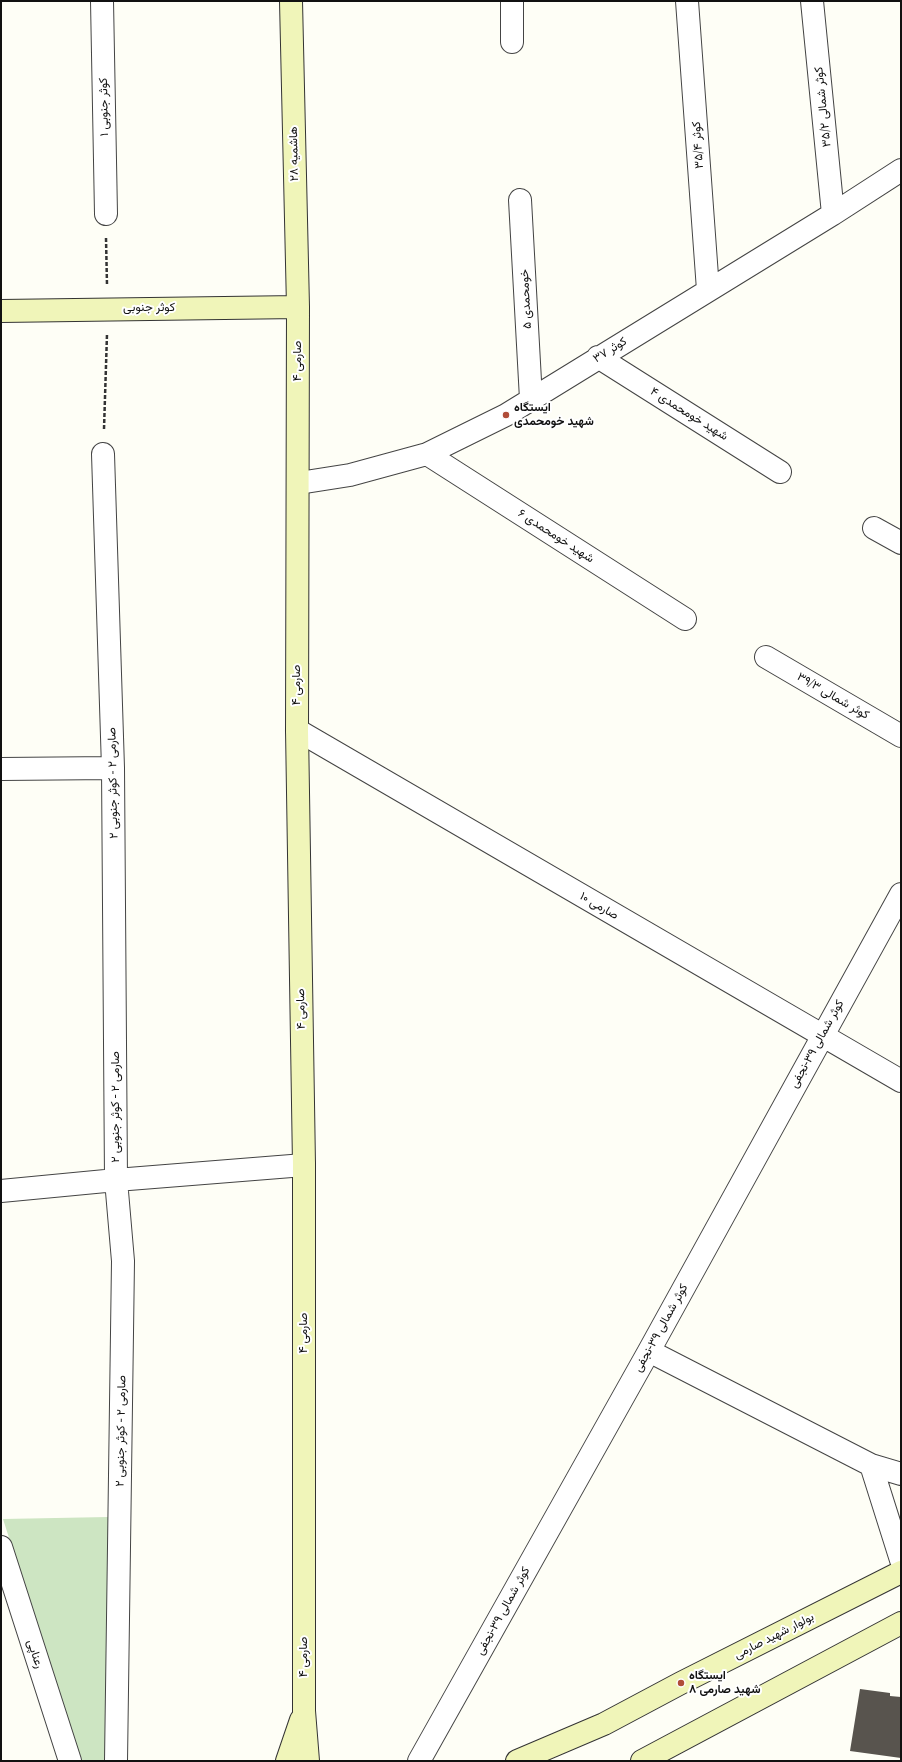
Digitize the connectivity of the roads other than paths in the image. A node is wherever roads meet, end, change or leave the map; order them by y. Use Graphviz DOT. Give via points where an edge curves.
graph roads {
  1 [pos="102,1"];
  2 [pos="291,1"];
  3 [pos="512,1"];
  4 [pos="687,1"];
  5 [pos="812,1"];
  6 [pos="512,42"];
  7 [pos="901,170"];
  8 [pos="520,200"];
  9 [pos="106,214"];
  10 [pos="833,214"];
  11 [pos="708,290"];
  12 [pos="298,307"];
  13 [pos="1,311"];
  14 [pos="598,357"];
  15 [pos="531,399"];
  16 [pos="103,454"];
  17 [pos="427,454"];
  18 [pos="780,472"];
  19 [pos="298,484"];
  20 [pos="874,528"];
  21 [pos="901,543"];
  22 [pos="685,619"];
  23 [pos="766,657"];
  24 [pos="297,730"];
  25 [pos="901,736"];
  26 [pos="113,768"];
  27 [pos="1,769"];
  28 [pos="901,894"];
  29 [pos="822,1036"];
  30 [pos="901,1081"];
  31 [pos="304,1165"];
  32 [pos="116,1180"];
  33 [pos="1,1191"];
  34 [pos="649,1351"];
  35 [pos="871,1465"];
  36 [pos="901,1474"];
  37 [pos="1,1547"];
  38 [pos="901,1560"];
  39 [pos="901,1572"];
  40 [pos="901,1623"];
  41 [pos="304,1712"];
  42 [pos="70,1761"];
  43 [pos="116,1761"];
  44 [pos="287,1761"];
  45 [pos="308,1761"];
  46 [pos="420,1761"];
  47 [pos="517,1761"];
  48 [pos="642,1761"];
  1 -- 9 [label="street, کوثر جنوبی ۱"];
  2 -- 12 [label="street, هاشمیه ۲۸"];
  3 -- 6 [label="street"];
  4 -- 11 [label="street, کوثر ۳۵/۴"];
  5 -- 10 [label="street, کوثر شمالی ۳۵/۲"];
  7 -- 10 [label="street, کوثر ۳۷"];
  8 -- 15 [label="street, خومحمدی ۵"];
  10 -- 11 [label="street, کوثر ۳۷"];
  11 -- 14 [label="street, کوثر ۳۷"];
  12 -- 13 [label="street, کوثر جنوبی"];
  12 -- 19 [label="street, صارمی ۴"];
  14 -- 15 [label="street, کوثر ۳۷"];
  14 -- 18 [label="street, شهید خومحمدی ۴"];
  15 -- 17 [label="street, کوثر ۳۷" via="506,415"];
  16 -- 26 [label="street, صارمی ۲ - کوثر جنوبی ۲"];
  17 -- 19 [label="street, کوثر ۳۷" via="350,474"];
  17 -- 22 [label="street, شهید خومحمدی ۶"];
  19 -- 24 [label="street, صارمی ۴"];
  20 -- 21 [label="street"];
  23 -- 25 [label="street, کوثر شمالی ۳۹/۳"];
  24 -- 29 [label="street, صارمی ۱۰"];
  24 -- 31 [label="street, صارمی ۴"];
  26 -- 27 [label="street"];
  26 -- 32 [label="street, صارمی ۲ - کوثر جنوبی ۲"];
  28 -- 29 [label="street, کوثر شمالی ۳۹-نجفی"];
  29 -- 30 [label="street, صارمی ۱۰"];
  29 -- 34 [label="street, کوثر شمالی ۳۹-نجفی"];
  31 -- 32 [label="street"];
  31 -- 41 [label="street, صارمی ۴"];
  32 -- 33 [label="street"];
  32 -- 43 [label="street, صارمی ۲ - کوثر جنوبی ۲" via="124,1261"];
  34 -- 35 [label="street"];
  34 -- 46 [label="street, کوثر شمالی ۳۹-نجفی"];
  35 -- 36 [label="street"];
  35 -- 38 [label="street"];
  37 -- 42 [label="street, رعناپی"];
  39 -- 47 [label="street, بولوار شهید صارمی" via="604,1724"];
  40 -- 48 [label="street"];
  41 -- 44 [label="street"];
  41 -- 45 [label="street"];
}
